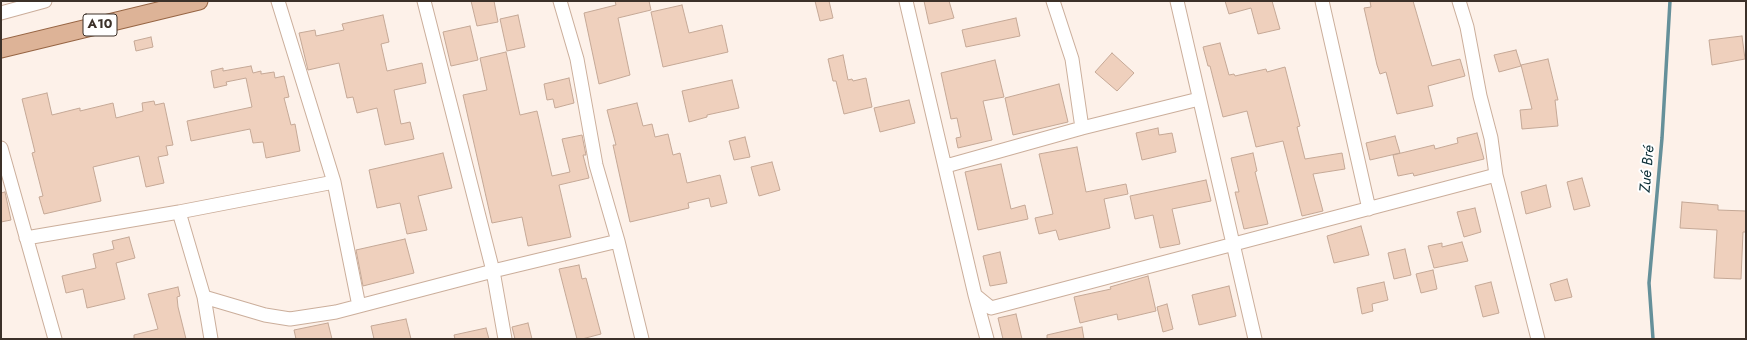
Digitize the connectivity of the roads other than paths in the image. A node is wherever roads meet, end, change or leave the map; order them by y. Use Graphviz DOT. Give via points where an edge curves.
graph roads {
  1 [pos="45,1"];
  2 [pos="199,1"];
  3 [pos="278,1"];
  4 [pos="424,1"];
  5 [pos="560,1"];
  6 [pos="906,1"];
  7 [pos="1053,1"];
  8 [pos="1176,1"];
  9 [pos="1322,1"];
  10 [pos="1458,1"];
  11 [pos="1,13"];
  12 [pos="1,49"];
  13 [pos="1200,99"];
  14 [pos="1082,128"];
  15 [pos="1,148"];
  16 [pos="946,166"];
  17 [pos="1496,175"];
  18 [pos="334,182"];
  19 [pos="1370,209"];
  20 [pos="179,212"];
  21 [pos="26,238"];
  22 [pos="618,241"];
  23 [pos="1233,245"];
  24 [pos="493,271"];
  25 [pos="975,295"];
  26 [pos="204,297"];
  27 [pos="359,306"];
  28 [pos="55,339"];
  29 [pos="211,339"];
  30 [pos="505,339"];
  31 [pos="642,339"];
  32 [pos="987,339"];
  33 [pos="1255,339"];
  34 [pos="1538,339"];
  1 -- 11 [label="street"];
  2 -- 12 [label="main road, A10"];
  3 -- 18 [label="street"];
  4 -- 24 [label="street"];
  5 -- 22 [label="street" via="577,59 596,165"];
  6 -- 16 [label="street"];
  7 -- 14 [label="street" via="1072,59"];
  8 -- 13 [label="street"];
  9 -- 19 [label="street"];
  10 -- 17 [label="street" via="1470,40 1491,138"];
  13 -- 14 [label="street"];
  13 -- 23 [label="street"];
  14 -- 16 [label="street"];
  15 -- 21 [label="street"];
  16 -- 25 [label="street"];
  17 -- 19 [label="street"];
  17 -- 34 [label="street"];
  18 -- 20 [label="street"];
  18 -- 27 [label="street"];
  19 -- 23 [label="street"];
  20 -- 21 [label="street"];
  20 -- 26 [label="street"];
  21 -- 28 [label="street"];
  22 -- 24 [label="street"];
  22 -- 31 [label="street"];
  23 -- 25 [label="street" via="991,308"];
  23 -- 33 [label="street"];
  24 -- 27 [label="street"];
  24 -- 30 [label="street"];
  25 -- 32 [label="street"];
  26 -- 27 [label="street" via="265,315 290,319"];
  26 -- 29 [label="street"];
}
